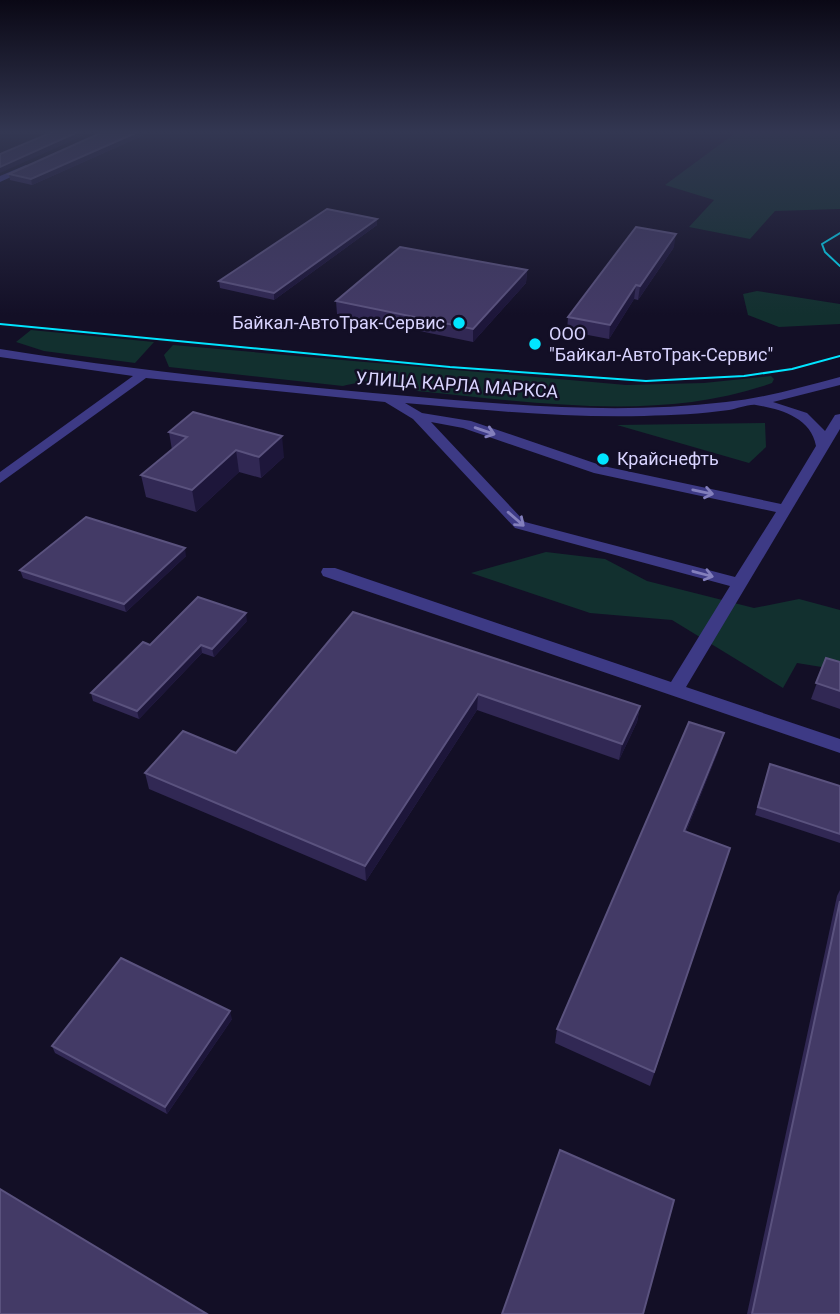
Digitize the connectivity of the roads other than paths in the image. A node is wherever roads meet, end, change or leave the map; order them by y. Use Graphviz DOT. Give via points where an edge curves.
graph roads {
  1 [pos="0,346"];
  2 [pos="0,353"];
  3 [pos="70,365"];
  4 [pos="0,366"];
  5 [pos="145,373"];
  6 [pos="840,381"];
  7 [pos="385,398"];
  8 [pos="753,403"];
  9 [pos="418,416"];
  10 [pos="840,418"];
  11 [pos="823,446"];
  12 [pos="0,479"];
  13 [pos="785,509"];
  14 [pos="329,572"];
  15 [pos="741,584"];
  16 [pos="675,690"];
  17 [pos="840,746"];
  1 -- 3 [label="street, УЛИЦА КАРЛА МАРКСА"];
  2 -- 3 [label="street, УЛИЦА КАРЛА МАРКСА"];
  3 -- 4 [label="street"];
  3 -- 5 [label="street, УЛИЦА КАРЛА МАРКСА"];
  5 -- 7 [label="street, УЛИЦА КАРЛА МАРКСА"];
  5 -- 12 [label="street"];
  6 -- 8 [label="street, УЛИЦА КАРЛА МАРКСА"];
  7 -- 8 [label="street, УЛИЦА КАРЛА МАРКСА" via="628,412"];
  7 -- 9 [label="street"];
  8 -- 11 [label="street" via="805,417 823,435"];
  9 -- 13 [label="street, one-way" via="466,425 599,470"];
  9 -- 15 [label="street, one-way" via="520,525"];
  10 -- 11 [label="street"];
  11 -- 13 [label="street"];
  13 -- 15 [label="street"];
  14 -- 16 [label="street"];
  15 -- 16 [label="street"];
  16 -- 17 [label="street"];
}
